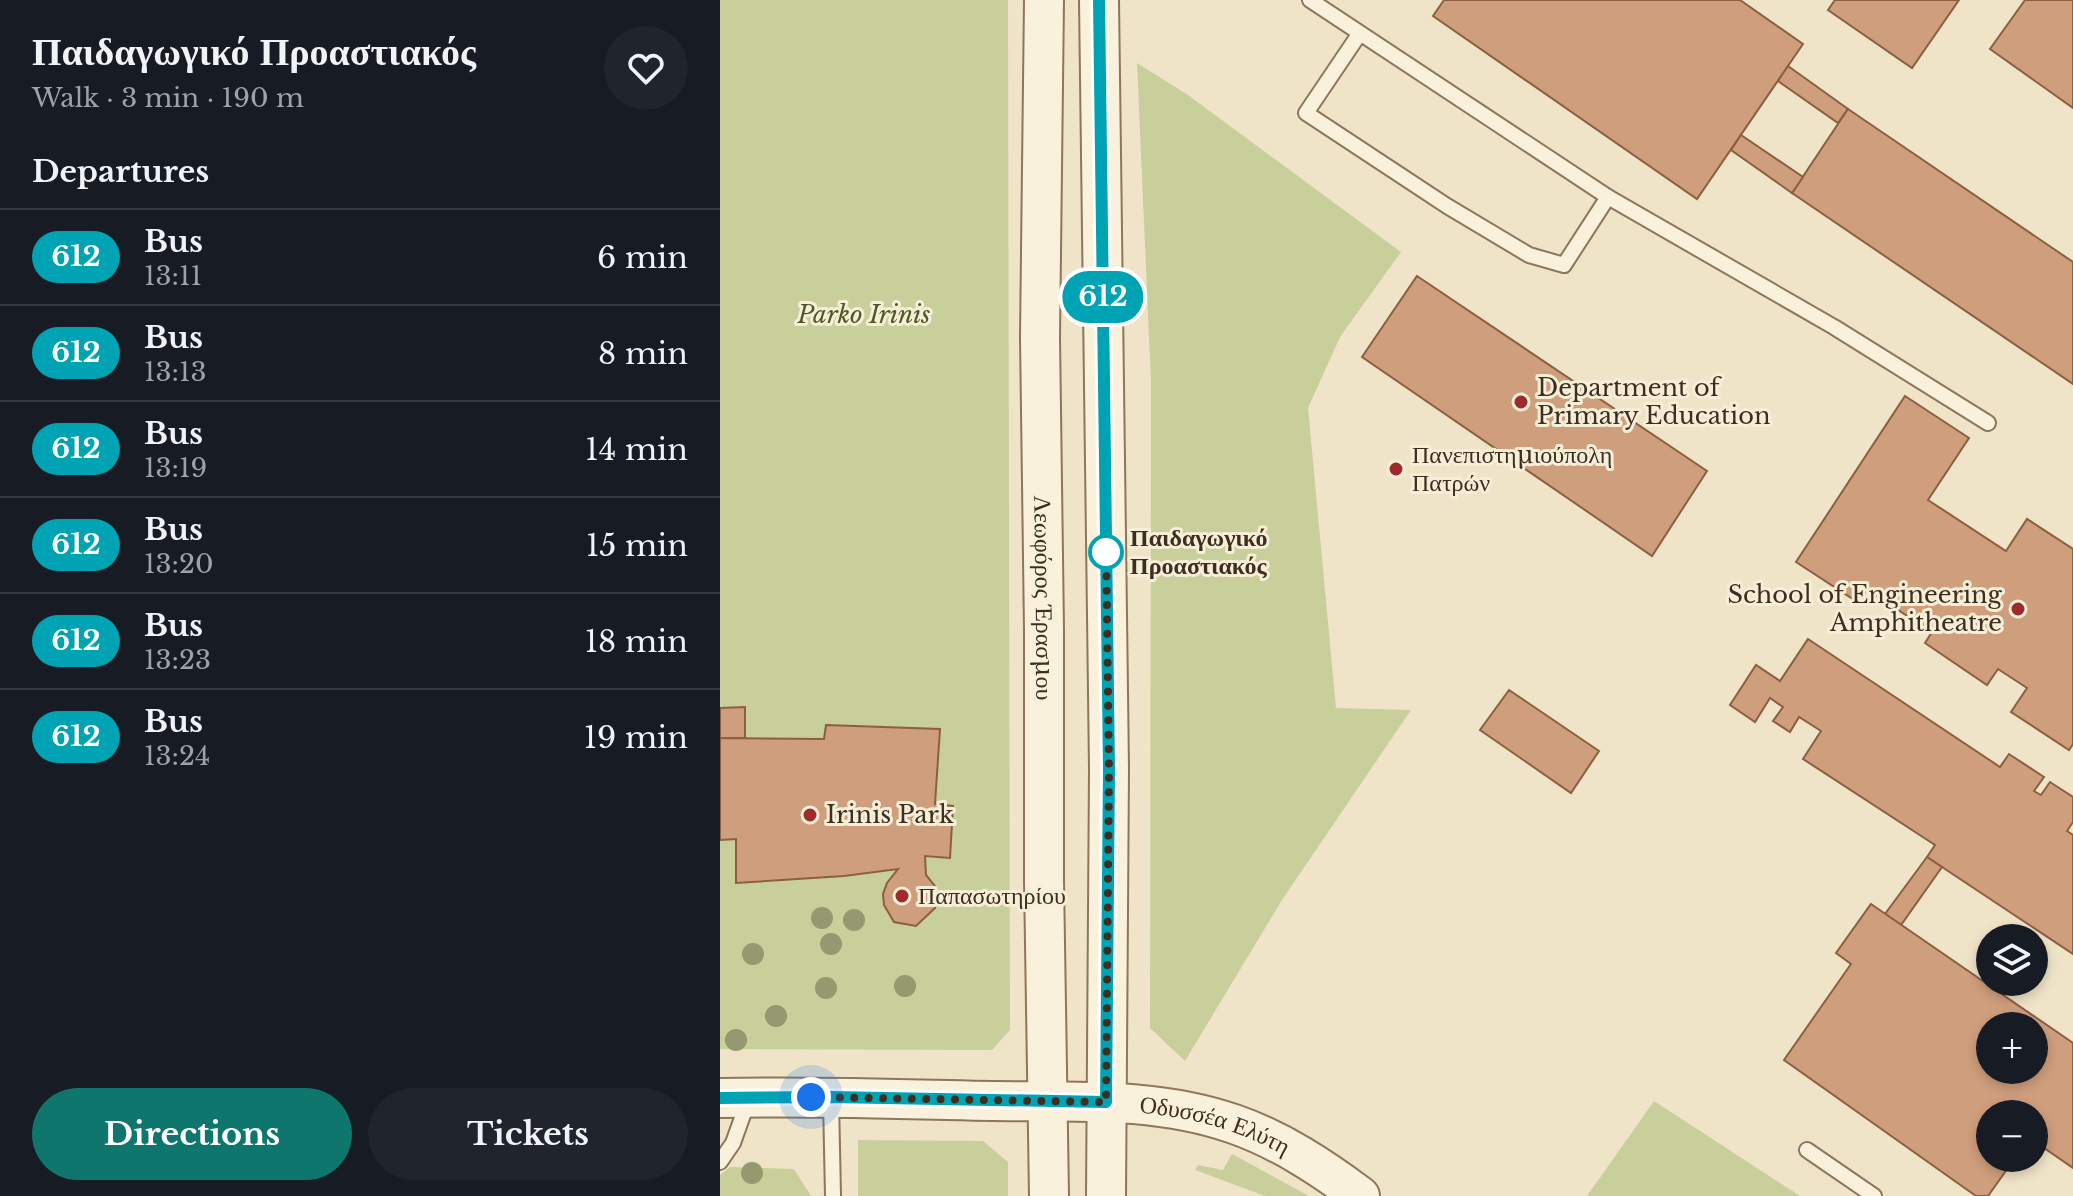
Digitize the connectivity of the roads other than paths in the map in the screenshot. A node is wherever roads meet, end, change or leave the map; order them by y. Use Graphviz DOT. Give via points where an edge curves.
graph roads {
  1 [pos="1044,0"];
  2 [pos="1099,0"];
  3 [pos="1310,0"];
  4 [pos="1360,33"];
  5 [pos="1608,197"];
  6 [pos="1988,423"];
  7 [pos="735,1097"];
  8 [pos="831,1097"];
  9 [pos="1049,1102"];
  10 [pos="1106,1102"];
  11 [pos="1807,1150"];
  12 [pos="720,1162"];
  13 [pos="833,1196"];
  14 [pos="1049,1196"];
  15 [pos="1106,1196"];
  16 [pos="1360,1196"];
  17 [pos="1874,1196"];
  1 -- 9 [label="street, Λεωφόρος Έρασμου" via="1040,337"];
  2 -- 10 [label="street" via="1109,769"];
  3 -- 4 [label="lane"];
  4 -- 5 [label="lane"];
  4 -- 5 [label="lane" via="1306,113 1529,255 1564,265"];
  5 -- 6 [label="lane"];
  7 -- 8 [label="street, Οδυσσέα Ελύτη"];
  7 -- 12 [label="lane" via="733,1143"];
  8 -- 9 [label="street, Οδυσσέα Ελύτη"];
  8 -- 13 [label="lane"];
  9 -- 10 [label="street, Οδυσσέα Ελύτη"];
  9 -- 14 [label="street, Λεωφόρος Έρασμου"];
  10 -- 15 [label="street"];
  10 -- 16 [label="street, Οδυσσέα Ελύτη" via="1178,1111 1247,1129 1320,1166"];
  11 -- 17 [label="lane"];
}
